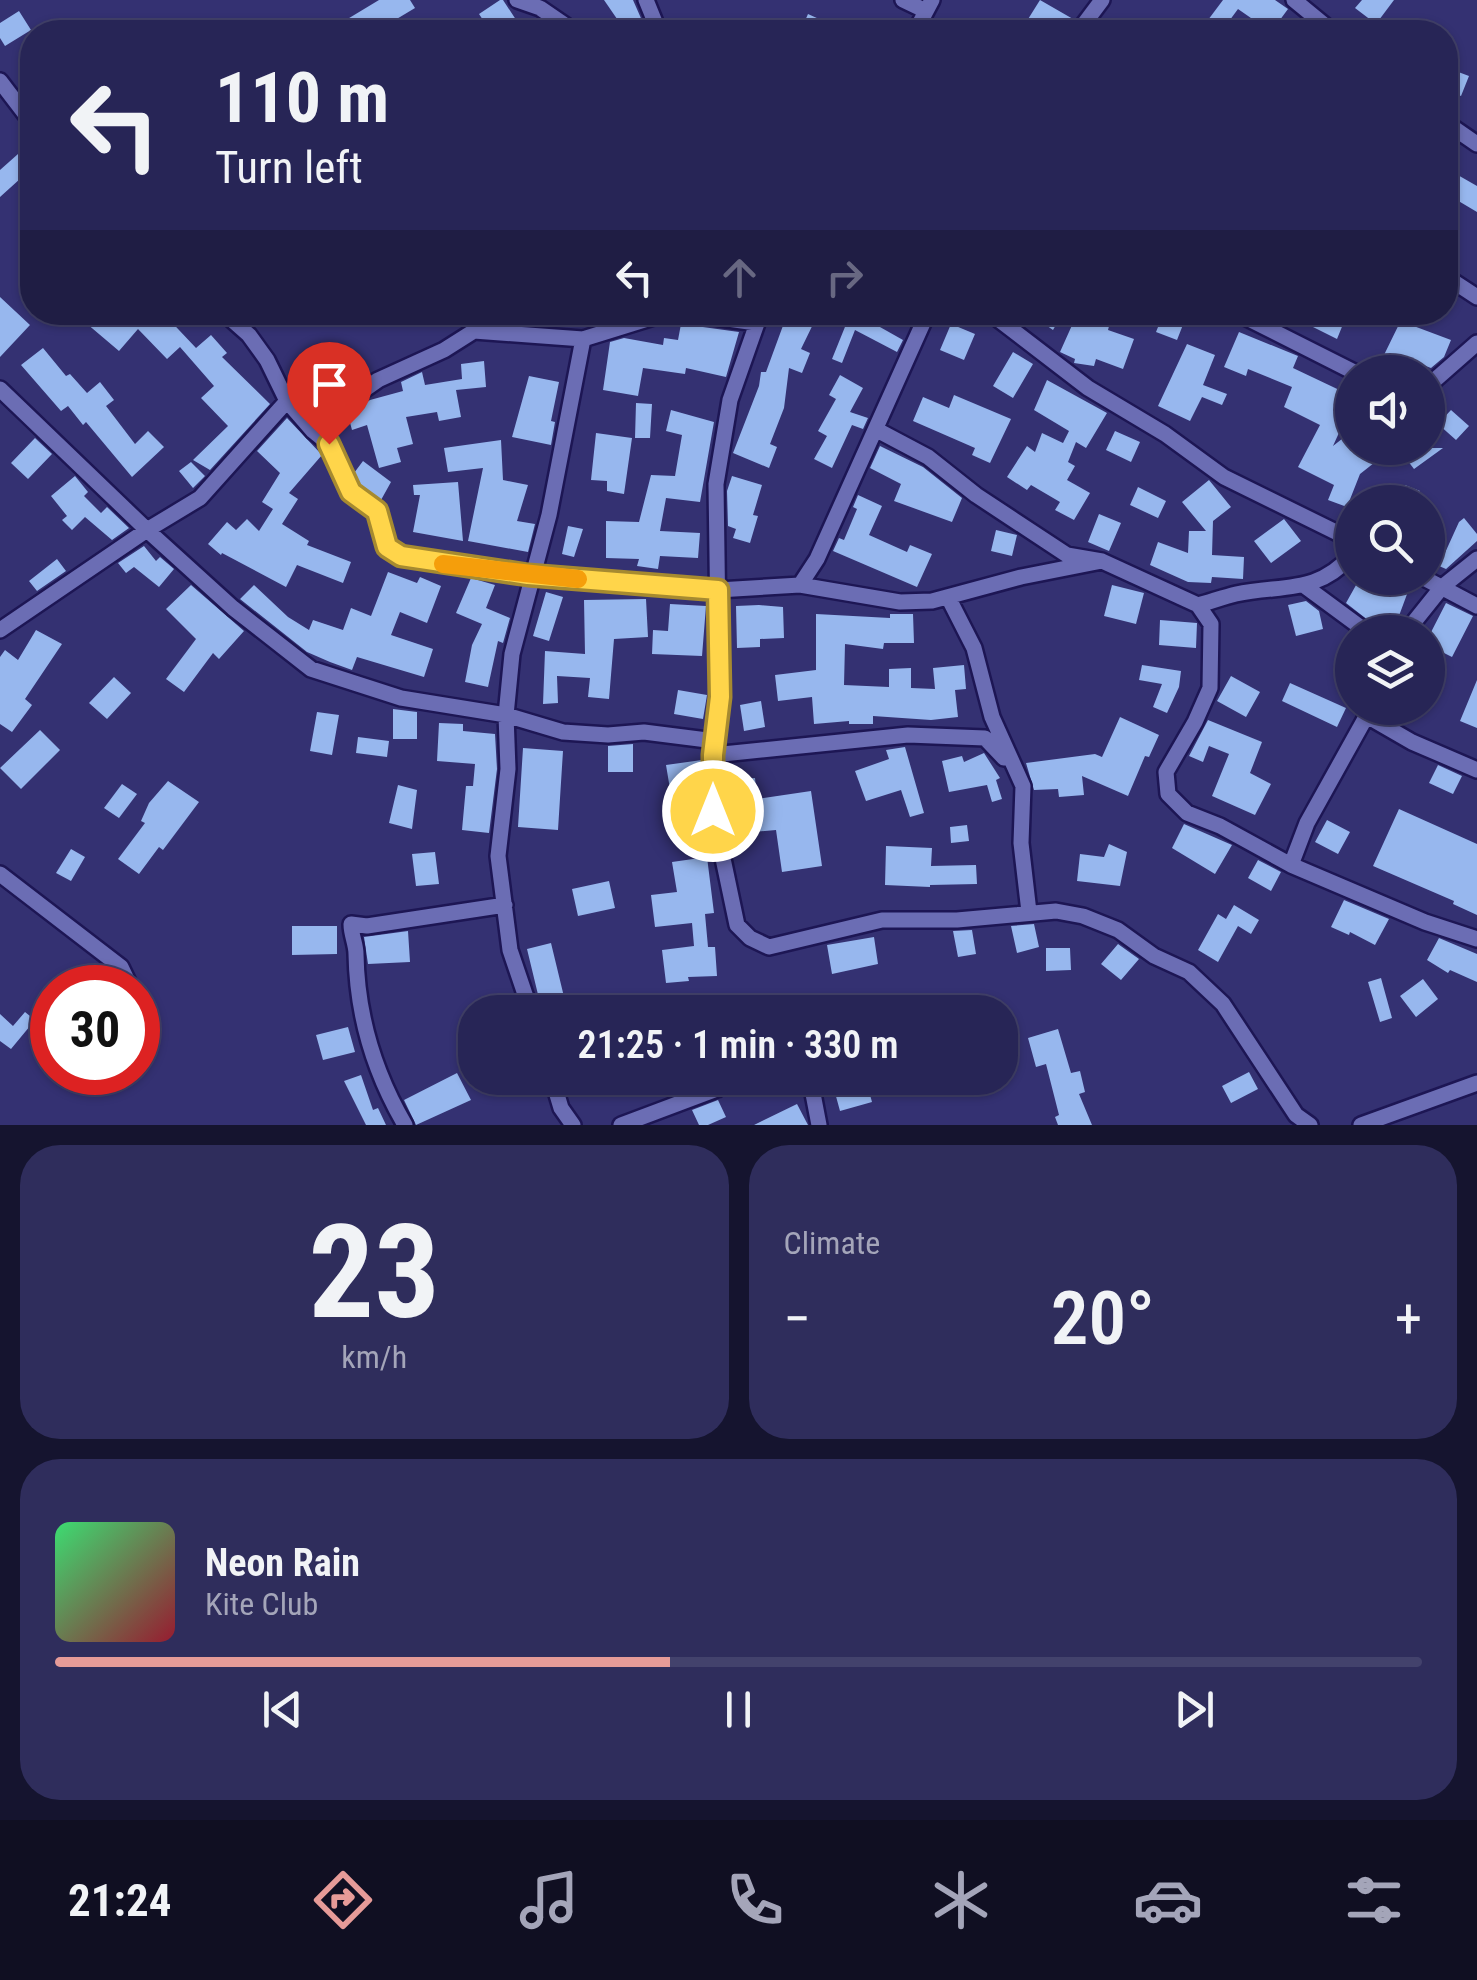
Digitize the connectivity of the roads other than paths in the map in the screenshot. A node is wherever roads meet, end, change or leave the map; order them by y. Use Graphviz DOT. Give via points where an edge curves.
graph roads {
  1 [pos="517,0"];
  2 [pos="902,0"];
  3 [pos="1294,0"];
  4 [pos="930,6"];
  5 [pos="558,20"];
  6 [pos="1318,20"];
  7 [pos="0,81"];
  8 [pos="20,107"];
  9 [pos="238,325"];
  10 [pos="630,325"];
  11 [pos="756,325"];
  12 [pos="922,325"];
  13 [pos="1006,325"];
  14 [pos="1261,325"];
  15 [pos="583,339"];
  16 [pos="1477,342"];
  17 [pos="1335,362"];
  18 [pos="1445,371"];
  19 [pos="0,390"];
  20 [pos="288,401"];
  21 [pos="876,430"];
  22 [pos="313,431"];
  23 [pos="146,530"];
  24 [pos="1335,532"];
  25 [pos="1477,559"];
  26 [pos="1102,561"];
  27 [pos="1335,572"];
  28 [pos="535,576"];
  29 [pos="1445,585"];
  30 [pos="800,586"];
  31 [pos="1306,587"];
  32 [pos="1445,589"];
  33 [pos="718,590"];
  34 [pos="1436,595"];
  35 [pos="948,597"];
  36 [pos="1198,605"];
  37 [pos="1477,606"];
  38 [pos="1344,615"];
  39 [pos="1420,615"];
  40 [pos="0,630"];
  41 [pos="506,715"];
  42 [pos="1362,725"];
  43 [pos="1388,725"];
  44 [pos="714,748"];
  45 [pos="1013,766"];
  46 [pos="1477,770"];
  47 [pos="1292,865"];
  48 [pos="0,874"];
  49 [pos="505,906"];
  50 [pos="1029,912"];
  51 [pos="1477,939"];
  52 [pos="119,965"];
  53 [pos="525,995"];
  54 [pos="1477,1083"];
  55 [pos="557,1095"];
  56 [pos="707,1095"];
  57 [pos="813,1095"];
  58 [pos="668,1118"];
  59 [pos="405,1125"];
  60 [pos="573,1125"];
  61 [pos="621,1125"];
  62 [pos="819,1125"];
  63 [pos="1310,1125"];
  64 [pos="1361,1125"];
  1 -- 5 [label="street"];
  2 -- 4 [label="street"];
  3 -- 6 [label="street"];
  7 -- 8 [label="street"];
  9 -- 20 [label="street" via="268,360"];
  10 -- 15 [label="street"];
  11 -- 33 [label="street" via="730,400 716,484"];
  12 -- 21 [label="street"];
  13 -- 24 [label="street" via="1224,478"];
  14 -- 17 [label="street"];
  15 -- 22 [label="street" via="474,331 378,380"];
  15 -- 28 [label="street"];
  16 -- 18 [label="street"];
  19 -- 23 [label="street"];
  20 -- 22 [label="street"];
  20 -- 23 [label="street" via="200,498"];
  21 -- 26 [label="street" via="928,457 1068,555"];
  21 -- 30 [label="street"];
  22 -- 28 [label="street" via="329,444 351,492 377,511 387,547 401,556"];
  23 -- 40 [label="street"];
  23 -- 41 [label="street" via="311,669 402,698"];
  25 -- 29 [label="street"];
  26 -- 35 [label="street"];
  26 -- 36 [label="street"];
  27 -- 31 [label="street"];
  28 -- 33 [label="street"];
  28 -- 41 [label="street" via="512,654"];
  30 -- 33 [label="street"];
  30 -- 35 [label="street" via="900,602"];
  31 -- 36 [label="street" via="1238,593"];
  31 -- 38 [label="street"];
  32 -- 37 [label="street"];
  33 -- 44 [label="street"];
  34 -- 39 [label="street"];
  35 -- 45 [label="street" via="974,648"];
  36 -- 47 [label="street" via="1211,624 1210,688 1166,772 1168,794 1186,813"];
  41 -- 44 [label="street" via="564,732 644,732"];
  41 -- 49 [label="street" via="508,769 498,856"];
  42 -- 47 [label="street" via="1306,823"];
  43 -- 46 [label="street"];
  44 -- 45 [label="street" via="908,735 985,738"];
  44 -- 50 [label="street" via="713,811 725,877 737,925 750,938 770,947 882,920"];
  45 -- 50 [label="street" via="1023,786"];
  47 -- 51 [label="street"];
  48 -- 52 [label="street"];
  49 -- 53 [label="street"];
  49 -- 59 [label="street" via="351,924 367,1044"];
  50 -- 63 [label="street" via="1083,916 1189,972 1223,1004 1287,1103"];
  54 -- 64 [label="street"];
  55 -- 60 [label="street"];
  56 -- 58 [label="street"];
  57 -- 62 [label="street"];
  58 -- 61 [label="street"];
}
